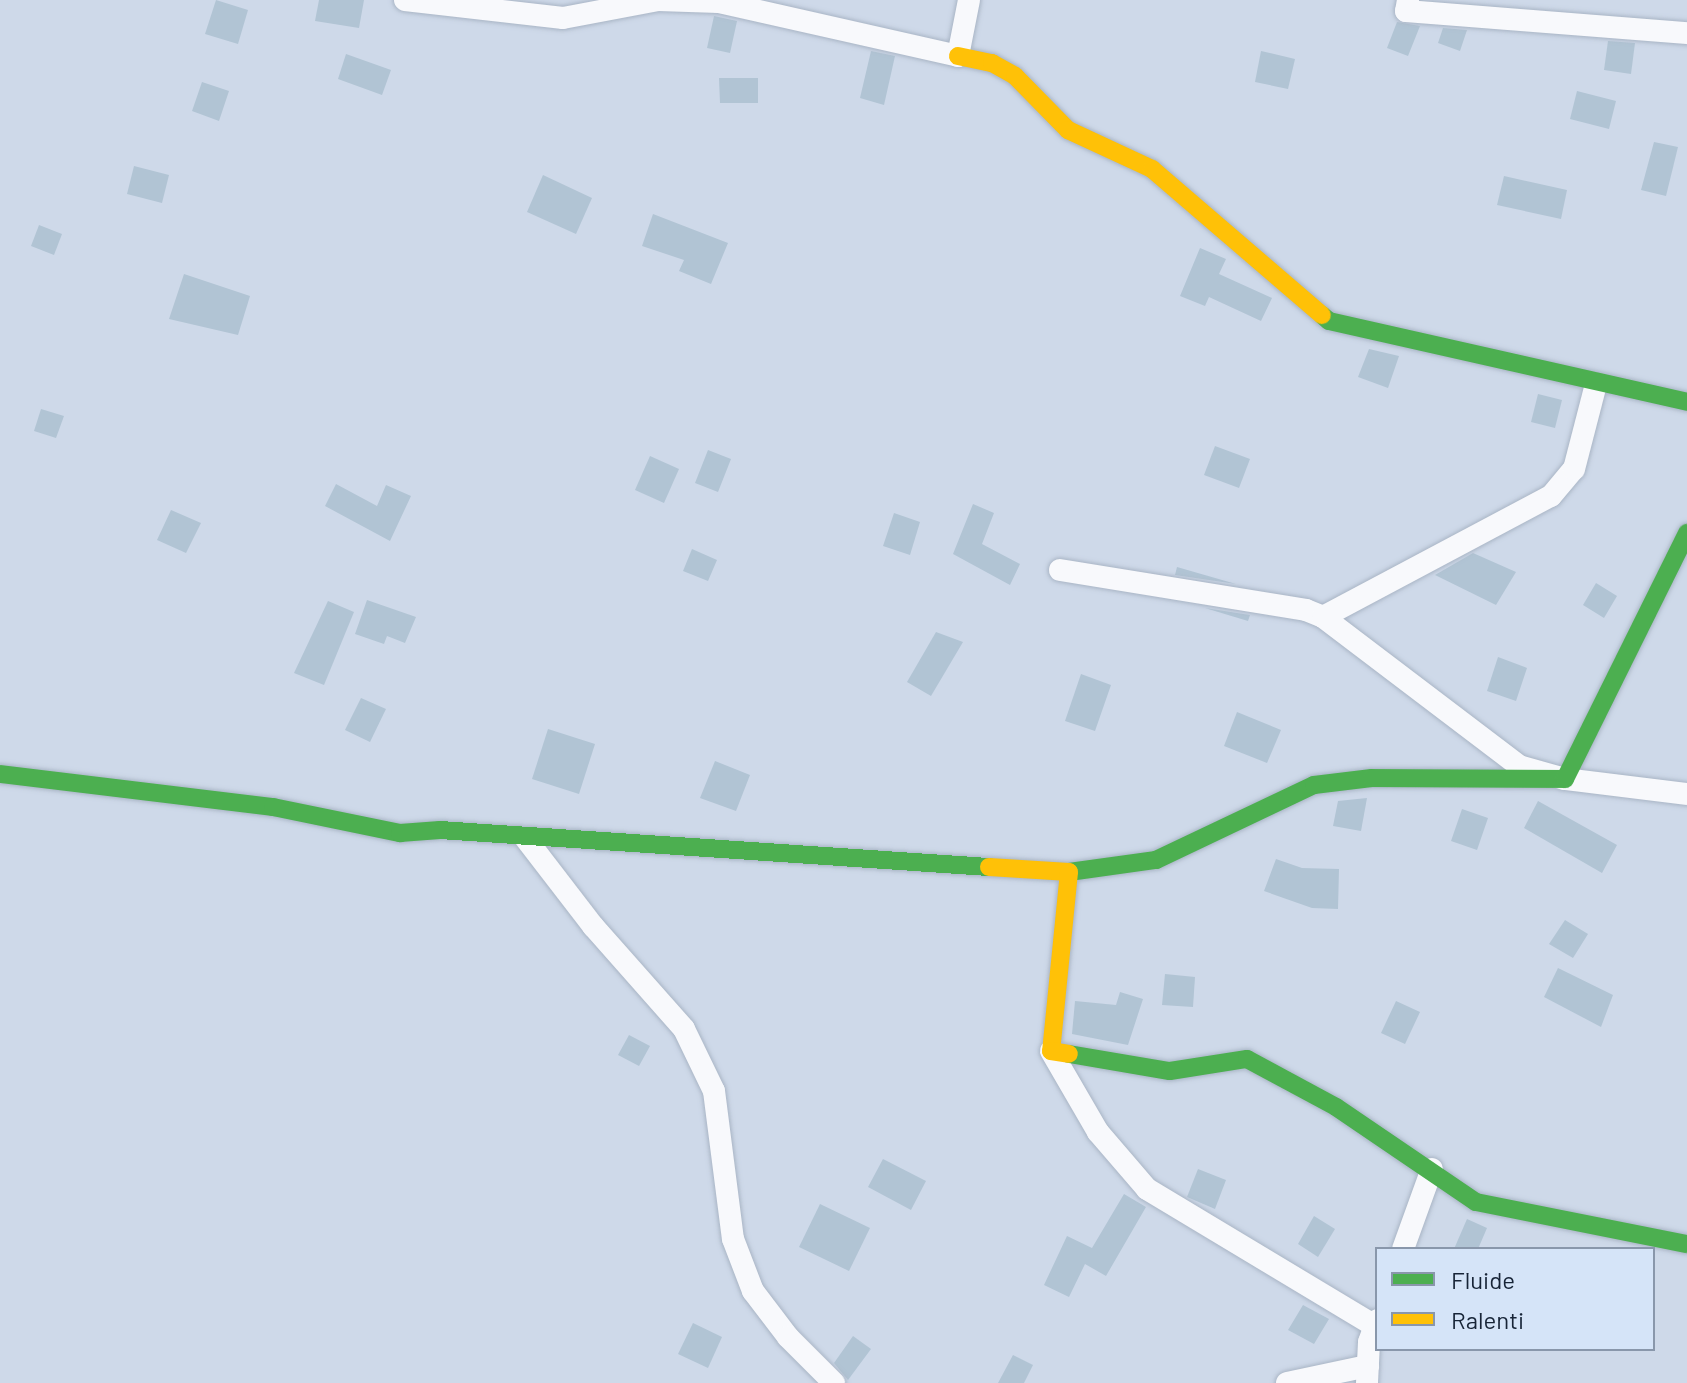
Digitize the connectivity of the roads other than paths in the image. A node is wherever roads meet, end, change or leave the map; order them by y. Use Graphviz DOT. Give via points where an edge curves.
graph roads {
  1 [pos="405,0"];
  2 [pos="969,0"];
  3 [pos="1408,0"];
  4 [pos="565,9"];
  5 [pos="1687,33"];
  6 [pos="958,56"];
  7 [pos="1596,384"];
  8 [pos="1687,402"];
  9 [pos="1687,533"];
  10 [pos="1060,570"];
  11 [pos="1323,617"];
  12 [pos="0,774"];
  13 [pos="1565,779"];
  14 [pos="1687,794"];
  15 [pos="526,839"];
  16 [pos="1069,872"];
  17 [pos="1051,1051"];
  18 [pos="1432,1169"];
  19 [pos="1687,1244"];
  20 [pos="1404,1247"];
  21 [pos="1375,1322"];
  22 [pos="1375,1329"];
  23 [pos="1367,1374"];
  24 [pos="834,1383"];
  25 [pos="1287,1383"];
  1 -- 4 [label="street"];
  2 -- 6 [label="street"];
  3 -- 5 [label="street" via="1406,11"];
  4 -- 6 [label="street" via="658,0 719,2"];
  6 -- 7 [label="street" via="992,63 1015,76 1068,130 1152,169 1329,321"];
  7 -- 8 [label="street"];
  7 -- 11 [label="street" via="1574,469 1551,496"];
  9 -- 13 [label="street"];
  10 -- 11 [label="street" via="1281,602"];
  11 -- 13 [label="street" via="1519,766"];
  12 -- 15 [label="street" via="30,782 139,789 273,807 400,833 440,830"];
  13 -- 14 [label="street"];
  13 -- 16 [label="street" via="1372,778 1314,785 1156,860"];
  15 -- 16 [label="street"];
  15 -- 24 [label="street" via="593,926 684,1029 714,1091 733,1239 753,1291 788,1337"];
  16 -- 17 [label="street"];
  17 -- 18 [label="street" via="1170,1071 1247,1059 1336,1107"];
  17 -- 21 [label="street" via="1098,1132 1147,1189"];
  18 -- 19 [label="street" via="1476,1202"];
  18 -- 20 [label="street"];
  22 -- 23 [label="street"];
  23 -- 25 [label="street"];
}
